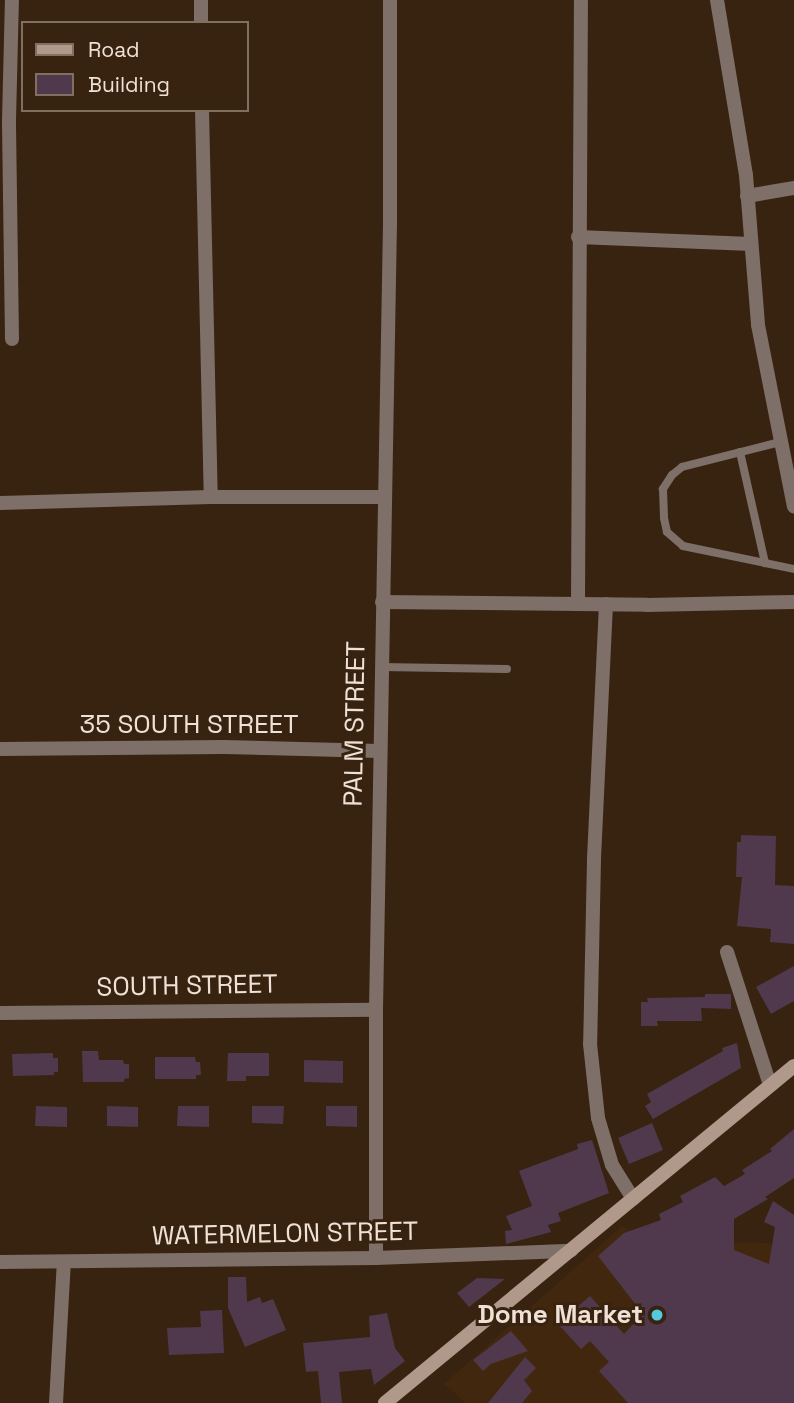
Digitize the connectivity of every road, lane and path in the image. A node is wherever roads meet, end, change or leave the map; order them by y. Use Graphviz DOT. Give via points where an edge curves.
graph roads {
  1 [pos="12,0"];
  2 [pos="201,0"];
  3 [pos="390,0"];
  4 [pos="581,0"];
  5 [pos="717,0"];
  6 [pos="201,21"];
  7 [pos="202,112"];
  8 [pos="5,120"];
  9 [pos="794,188"];
  10 [pos="747,196"];
  11 [pos="578,237"];
  12 [pos="751,244"];
  13 [pos="12,339"];
  14 [pos="780,442"];
  15 [pos="740,452"];
  16 [pos="211,497"];
  17 [pos="383,497"];
  18 [pos="0,503"];
  19 [pos="794,506"];
  20 [pos="765,563"];
  21 [pos="794,569"];
  22 [pos="794,602"];
  23 [pos="382,603"];
  24 [pos="578,604"];
  25 [pos="606,604"];
  26 [pos="381,667"];
  27 [pos="507,669"];
  28 [pos="0,749"];
  29 [pos="379,751"];
  30 [pos="727,952"];
  31 [pos="376,1010"];
  32 [pos="0,1013"];
  33 [pos="794,1066"];
  34 [pos="770,1085"];
  35 [pos="633,1199"];
  36 [pos="571,1251"];
  37 [pos="376,1258"];
  38 [pos="0,1262"];
  39 [pos="64,1262"];
  40 [pos="56,1403"];
  41 [pos="385,1403"];
  1 -- 8 [label="street"];
  2 -- 6 [label="street"];
  3 -- 17 [label="street, PALM STREET"];
  4 -- 11 [label="street"];
  5 -- 10 [label="street"];
  7 -- 16 [label="street"];
  8 -- 13 [label="street"];
  9 -- 10 [label="street"];
  10 -- 12 [label="street"];
  11 -- 12 [label="street"];
  11 -- 24 [label="street"];
  12 -- 14 [label="street" via="758,325"];
  14 -- 15 [label="lane"];
  14 -- 19 [label="street"];
  15 -- 20 [label="lane"];
  15 -- 20 [label="lane" via="682,467 672,475 663,489 667,532 683,546"];
  16 -- 17 [label="street"];
  16 -- 18 [label="street"];
  17 -- 23 [label="street, PALM STREET"];
  20 -- 21 [label="lane"];
  22 -- 25 [label="street"];
  23 -- 24 [label="street"];
  23 -- 26 [label="street, PALM STREET"];
  24 -- 25 [label="street"];
  25 -- 35 [label="street" via="590,1044 598,1118 612,1165"];
  26 -- 27 [label="lane"];
  26 -- 29 [label="street, PALM STREET"];
  28 -- 29 [label="street, 35 SOUTH STREET"];
  29 -- 31 [label="street, PALM STREET"];
  30 -- 34 [label="street"];
  31 -- 32 [label="street, SOUTH STREET"];
  31 -- 37 [label="street, PALM STREET"];
  33 -- 34 [label="main road"];
  34 -- 35 [label="main road"];
  35 -- 36 [label="main road"];
  36 -- 37 [label="street, WATERMELON STREET"];
  36 -- 41 [label="main road"];
  37 -- 39 [label="street, WATERMELON STREET"];
  38 -- 39 [label="street, WATERMELON STREET"];
  39 -- 40 [label="street"];
}
